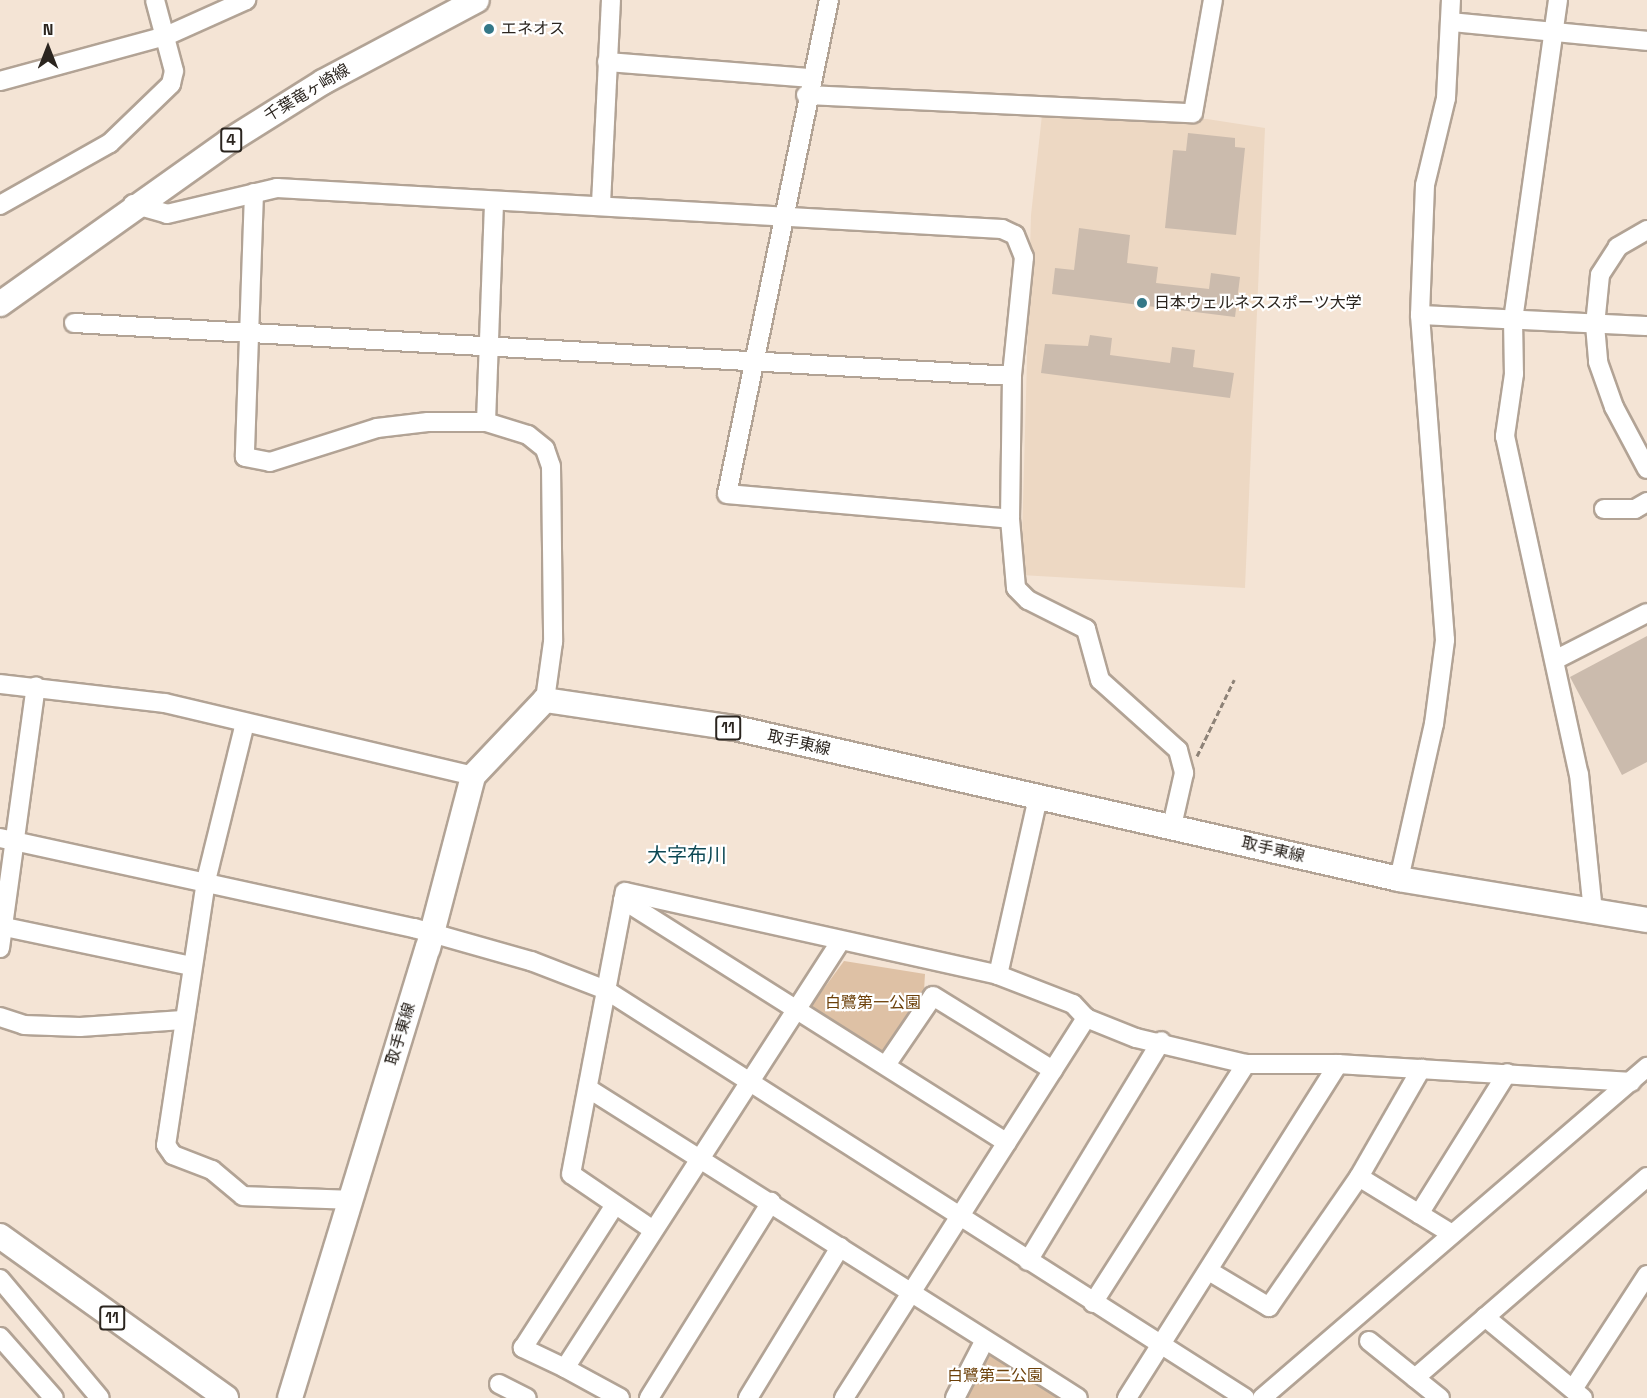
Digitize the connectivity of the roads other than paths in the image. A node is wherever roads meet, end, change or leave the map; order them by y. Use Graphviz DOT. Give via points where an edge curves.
graph roads {
  1 [pos="155,0"];
  2 [pos="246,0"];
  3 [pos="477,0"];
  4 [pos="611,0"];
  5 [pos="829,0"];
  6 [pos="1212,0"];
  7 [pos="1451,0"];
  8 [pos="1558,0"];
  9 [pos="1451,22"];
  10 [pos="1555,29"];
  11 [pos="166,36"];
  12 [pos="1647,41"];
  13 [pos="608,62"];
  14 [pos="0,81"];
  15 [pos="808,86"];
  16 [pos="254,193"];
  17 [pos="133,204"];
  18 [pos="494,204"];
  19 [pos="601,204"];
  20 [pos="0,205"];
  21 [pos="783,217"];
  22 [pos="1647,230"];
  23 [pos="0,304"];
  24 [pos="1420,315"];
  25 [pos="1513,319"];
  26 [pos="74,323"];
  27 [pos="1595,325"];
  28 [pos="1647,326"];
  29 [pos="252,334"];
  30 [pos="488,347"];
  31 [pos="753,362"];
  32 [pos="1012,376"];
  33 [pos="486,422"];
  34 [pos="1647,468"];
  35 [pos="1647,502"];
  36 [pos="1604,509"];
  37 [pos="1010,519"];
  38 [pos="1647,614"];
  39 [pos="1555,660"];
  40 [pos="0,684"];
  41 [pos="36,686"];
  42 [pos="545,700"];
  43 [pos="245,723"];
  44 [pos="472,776"];
  45 [pos="1038,797"];
  46 [pos="1172,826"];
  47 [pos="7,839"];
  48 [pos="1398,879"];
  49 [pos="206,881"];
  50 [pos="623,900"];
  51 [pos="1593,914"];
  52 [pos="1647,920"];
  53 [pos="1,926"];
  54 [pos="432,936"];
  55 [pos="840,942"];
  56 [pos="0,948"];
  57 [pos="192,966"];
  58 [pos="998,975"];
  59 [pos="606,990"];
  60 [pos="797,1007"];
  61 [pos="0,1017"];
  62 [pos="1086,1018"];
  63 [pos="183,1020"];
  64 [pos="1161,1041"];
  65 [pos="1246,1064"];
  66 [pos="1338,1064"];
  67 [pos="886,1065"];
  68 [pos="1647,1067"];
  69 [pos="1421,1069"];
  70 [pos="1053,1070"];
  71 [pos="1507,1073"];
  72 [pos="1631,1082"];
  73 [pos="747,1083"];
  74 [pos="589,1089"];
  75 [pos="1007,1143"];
  76 [pos="698,1158"];
  77 [pos="1359,1177"];
  78 [pos="1647,1177"];
  79 [pos="352,1200"];
  80 [pos="771,1202"];
  81 [pos="614,1206"];
  82 [pos="1419,1214"];
  83 [pos="959,1218"];
  84 [pos="653,1230"];
  85 [pos="1452,1234"];
  86 [pos="0,1236"];
  87 [pos="840,1247"];
  88 [pos="1028,1261"];
  89 [pos="1209,1271"];
  90 [pos="1647,1275"];
  91 [pos="0,1280"];
  92 [pos="910,1294"];
  93 [pos="1093,1303"];
  94 [pos="1485,1317"];
  95 [pos="0,1337"];
  96 [pos="986,1340"];
  97 [pos="1369,1341"];
  98 [pos="1162,1343"];
  99 [pos="565,1368"];
  100 [pos="1415,1378"];
  101 [pos="499,1384"];
  102 [pos="1578,1394"];
  103 [pos="54,1398"];
  104 [pos="100,1398"];
  105 [pos="226,1398"];
  106 [pos="290,1398"];
  107 [pos="527,1398"];
  108 [pos="620,1398"];
  109 [pos="650,1398"];
  110 [pos="748,1398"];
  111 [pos="844,1398"];
  112 [pos="955,1398"];
  113 [pos="1078,1398"];
  114 [pos="1126,1398"];
  115 [pos="1245,1398"];
  116 [pos="1263,1398"];
  117 [pos="1440,1398"];
  1 -- 11 [label="street"];
  2 -- 11 [label="street"];
  3 -- 17 [label="main road, 千葉竜ヶ崎線 / 4" via="323,82"];
  4 -- 13 [label="street"];
  5 -- 15 [label="street"];
  6 -- 15 [label="street" via="1193,113"];
  7 -- 9 [label="street"];
  8 -- 10 [label="street"];
  9 -- 10 [label="street"];
  9 -- 24 [label="street" via="1446,98 1425,185"];
  10 -- 12 [label="street"];
  10 -- 25 [label="street"];
  11 -- 14 [label="street"];
  11 -- 20 [label="street" via="174,71 171,84 152,106 62,174"];
  13 -- 15 [label="street"];
  13 -- 19 [label="street"];
  15 -- 21 [label="street"];
  16 -- 17 [label="street" via="167,214"];
  16 -- 18 [label="street" via="277,188"];
  16 -- 29 [label="street"];
  17 -- 23 [label="main road, 千葉竜ヶ崎線 / 4"];
  18 -- 19 [label="street"];
  18 -- 30 [label="street"];
  19 -- 21 [label="street"];
  21 -- 31 [label="street"];
  21 -- 32 [label="street" via="1002,229 1015,234 1024,257"];
  22 -- 27 [label="street" via="1618,247 1600,275"];
  24 -- 25 [label="street"];
  24 -- 48 [label="street" via="1445,640 1436,714"];
  25 -- 27 [label="street"];
  25 -- 39 [label="street" via="1514,374 1505,436"];
  26 -- 29 [label="street"];
  27 -- 28 [label="street"];
  27 -- 34 [label="street" via="1598,362 1614,407"];
  29 -- 30 [label="street"];
  29 -- 33 [label="street" via="243,451 254,462 270,462 377,428"];
  30 -- 31 [label="street"];
  30 -- 33 [label="street"];
  31 -- 32 [label="street"];
  31 -- 37 [label="street" via="727,494"];
  32 -- 37 [label="street"];
  33 -- 42 [label="street" via="528,435 545,449 551,466 553,642"];
  35 -- 36 [label="street" via="1635,509"];
  37 -- 46 [label="street" via="1017,588 1028,600 1086,629 1100,680 1178,750 1184,773"];
  38 -- 39 [label="street"];
  39 -- 51 [label="street" via="1579,774"];
  40 -- 41 [label="street"];
  41 -- 43 [label="street" via="165,703"];
  41 -- 47 [label="street"];
  42 -- 44 [label="main road, 取手東線"];
  42 -- 45 [label="main road, 取手東線 / 11" via="735,729"];
  43 -- 44 [label="street"];
  43 -- 49 [label="street"];
  44 -- 54 [label="main road, 取手東線"];
  45 -- 46 [label="main road, 取手東線 / 11"];
  45 -- 58 [label="street"];
  46 -- 48 [label="main road, 取手東線 / 11"];
  47 -- 49 [label="street"];
  47 -- 53 [label="street"];
  48 -- 51 [label="main road, 取手東線 / 11"];
  49 -- 54 [label="street"];
  49 -- 57 [label="street"];
  50 -- 55 [label="street" via="625,892"];
  50 -- 59 [label="street"];
  50 -- 60 [label="street"];
  51 -- 52 [label="main road, 取手東線 / 11"];
  53 -- 56 [label="street"];
  53 -- 57 [label="street"];
  54 -- 59 [label="street" via="531,962"];
  54 -- 79 [label="main road, 取手東線"];
  55 -- 58 [label="street"];
  55 -- 60 [label="street"];
  57 -- 63 [label="street"];
  58 -- 62 [label="street" via="1073,1004"];
  59 -- 73 [label="street"];
  59 -- 74 [label="street"];
  60 -- 67 [label="street"];
  60 -- 73 [label="street"];
  61 -- 63 [label="street" via="24,1025 80,1027"];
  62 -- 64 [label="street"];
  62 -- 70 [label="street"];
  63 -- 79 [label="street" via="166,1144 173,1155 212,1170 243,1196"];
  64 -- 65 [label="street"];
  64 -- 88 [label="street"];
  65 -- 66 [label="street"];
  65 -- 93 [label="street"];
  66 -- 69 [label="street"];
  66 -- 89 [label="street"];
  67 -- 70 [label="street" via="933,996"];
  67 -- 75 [label="street"];
  68 -- 72 [label="street"];
  69 -- 71 [label="street"];
  69 -- 77 [label="street"];
  70 -- 75 [label="street"];
  71 -- 72 [label="street"];
  71 -- 82 [label="street"];
  72 -- 85 [label="street"];
  73 -- 76 [label="street"];
  73 -- 83 [label="street"];
  74 -- 76 [label="street"];
  74 -- 81 [label="street" via="571,1174"];
  75 -- 83 [label="street"];
  76 -- 80 [label="street"];
  76 -- 84 [label="street"];
  77 -- 82 [label="street"];
  77 -- 89 [label="street" via="1269,1307"];
  78 -- 94 [label="street"];
  79 -- 106 [label="main road, 取手東線"];
  80 -- 87 [label="street"];
  80 -- 109 [label="street"];
  81 -- 84 [label="street"];
  81 -- 99 [label="street" via="524,1348"];
  82 -- 85 [label="street"];
  83 -- 88 [label="street"];
  83 -- 92 [label="street"];
  84 -- 99 [label="street"];
  85 -- 116 [label="street"];
  86 -- 105 [label="main road, 11"];
  87 -- 92 [label="street"];
  87 -- 110 [label="street"];
  88 -- 93 [label="street"];
  89 -- 98 [label="street"];
  90 -- 102 [label="street"];
  91 -- 104 [label="street"];
  92 -- 96 [label="street"];
  92 -- 111 [label="street"];
  93 -- 98 [label="street"];
  94 -- 100 [label="street"];
  94 -- 102 [label="street"];
  95 -- 103 [label="street"];
  96 -- 112 [label="street"];
  96 -- 113 [label="street"];
  97 -- 100 [label="street"];
  98 -- 114 [label="street"];
  98 -- 115 [label="street"];
  99 -- 108 [label="street"];
  100 -- 117 [label="street"];
  101 -- 107 [label="street"];
}
